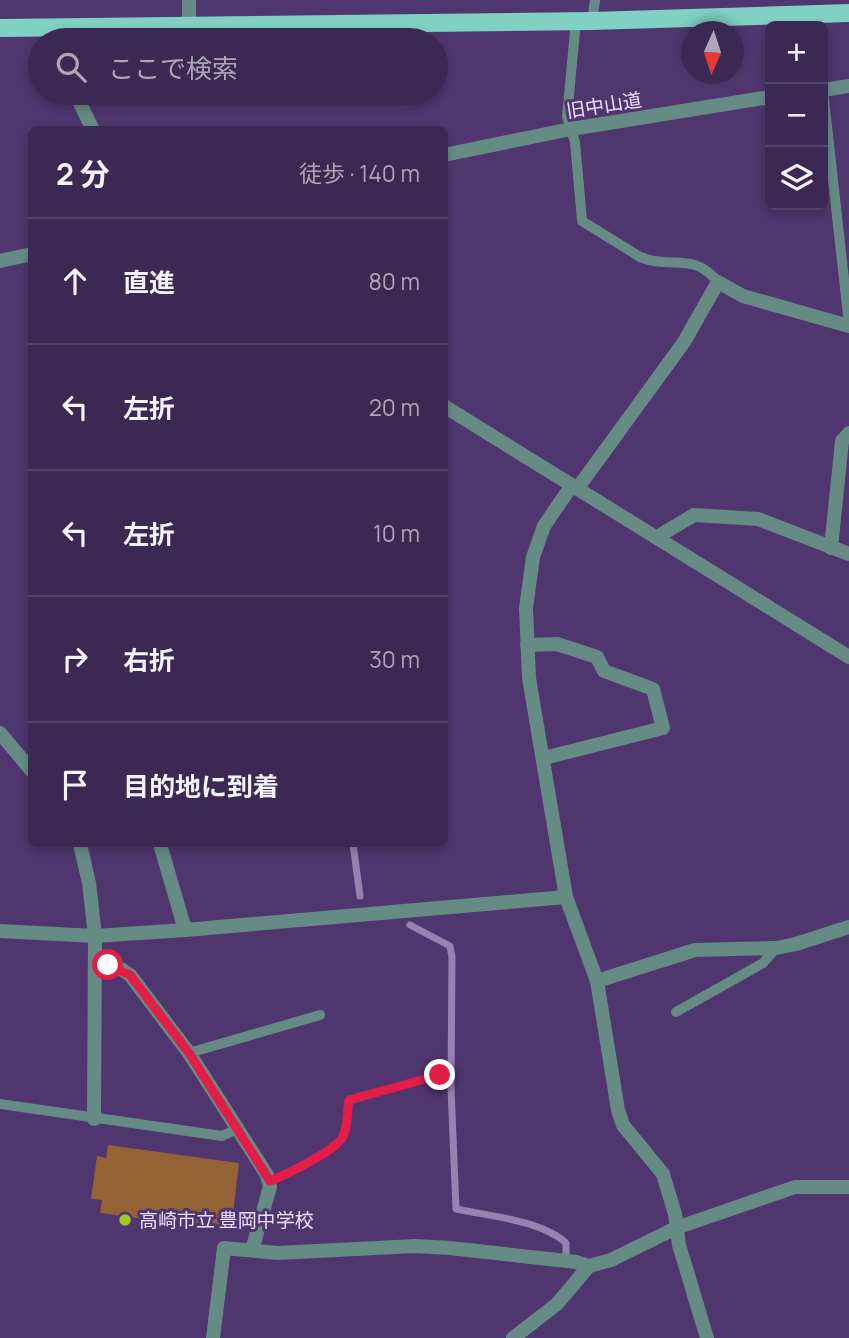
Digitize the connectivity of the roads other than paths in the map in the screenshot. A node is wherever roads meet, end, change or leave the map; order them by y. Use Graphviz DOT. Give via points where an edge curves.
graph roads {
  1 [pos="189,0"];
  2 [pos="595,0"];
  3 [pos="849,13"];
  4 [pos="584,20"];
  5 [pos="189,26"];
  6 [pos="0,28"];
  7 [pos="153,28"];
  8 [pos="28,32"];
  9 [pos="849,86"];
  10 [pos="828,89"];
  11 [pos="765,98"];
  12 [pos="81,105"];
  13 [pos="91,126"];
  14 [pos="571,129"];
  15 [pos="828,135"];
  16 [pos="448,154"];
  17 [pos="28,255"];
  18 [pos="0,261"];
  19 [pos="718,282"];
  20 [pos="849,325"];
  21 [pos="448,408"];
  22 [pos="849,433"];
  23 [pos="574,487"];
  24 [pos="657,537"];
  25 [pos="831,548"];
  26 [pos="849,554"];
  27 [pos="527,645"];
  28 [pos="849,657"];
  29 [pos="0,733"];
  30 [pos="544,758"];
  31 [pos="28,766"];
  32 [pos="81,847"];
  33 [pos="161,847"];
  34 [pos="566,897"];
  35 [pos="849,928"];
  36 [pos="185,930"];
  37 [pos="0,932"];
  38 [pos="95,936"];
  39 [pos="776,948"];
  40 [pos="96,964"];
  41 [pos="597,981"];
  42 [pos="676,1012"];
  43 [pos="320,1015"];
  44 [pos="189,1053"];
  45 [pos="0,1104"];
  46 [pos="94,1119"];
  47 [pos="237,1129"];
  48 [pos="849,1187"];
  49 [pos="676,1228"];
  50 [pos="252,1250"];
  51 [pos="589,1266"];
  52 [pos="213,1338"];
  53 [pos="513,1338"];
  54 [pos="707,1338"];
  1 -- 5 [label="street"];
  2 -- 4 [label="lane"];
  3 -- 4 [label="main road"];
  4 -- 5 [label="main road"];
  4 -- 14 [label="lane" via="567,117"];
  5 -- 7 [label="main road"];
  6 -- 8 [label="main road"];
  9 -- 10 [label="street"];
  11 -- 14 [label="street, 旧中山道"];
  12 -- 13 [label="street"];
  14 -- 16 [label="street, 旧中山道"];
  14 -- 19 [label="lane" via="582,222 640,257 699,265"];
  15 -- 20 [label="lane"];
  17 -- 18 [label="street"];
  19 -- 20 [label="street" via="743,296"];
  19 -- 23 [label="street" via="684,342"];
  21 -- 23 [label="street"];
  22 -- 25 [label="street" via="842,441"];
  23 -- 24 [label="street"];
  23 -- 27 [label="street" via="544,526 533,557 526,608"];
  24 -- 25 [label="street" via="694,515 758,519"];
  24 -- 28 [label="street"];
  25 -- 26 [label="street"];
  27 -- 30 [label="street" via="528,678"];
  27 -- 30 [label="street" via="557,644 597,657 604,671 653,689 663,728"];
  29 -- 31 [label="street"];
  30 -- 34 [label="street"];
  32 -- 38 [label="street"];
  33 -- 36 [label="street"];
  34 -- 36 [label="street"];
  34 -- 41 [label="street"];
  35 -- 39 [label="street"];
  36 -- 38 [label="street"];
  37 -- 38 [label="street"];
  38 -- 40 [label="street"];
  39 -- 41 [label="street" via="695,950"];
  39 -- 42 [label="lane" via="763,963"];
  40 -- 44 [label="street" via="130,975"];
  40 -- 46 [label="street"];
  41 -- 49 [label="street" via="618,1110 623,1125 663,1174"];
  43 -- 44 [label="lane"];
  44 -- 47 [label="street"];
  45 -- 46 [label="lane"];
  46 -- 47 [label="lane" via="222,1136"];
  47 -- 50 [label="street" via="270,1181"];
  48 -- 49 [label="street" via="795,1187"];
  49 -- 51 [label="street"];
  49 -- 54 [label="street"];
  50 -- 51 [label="street" via="278,1253 415,1246"];
  50 -- 52 [label="street" via="224,1248"];
  51 -- 53 [label="street" via="557,1304"];
}
